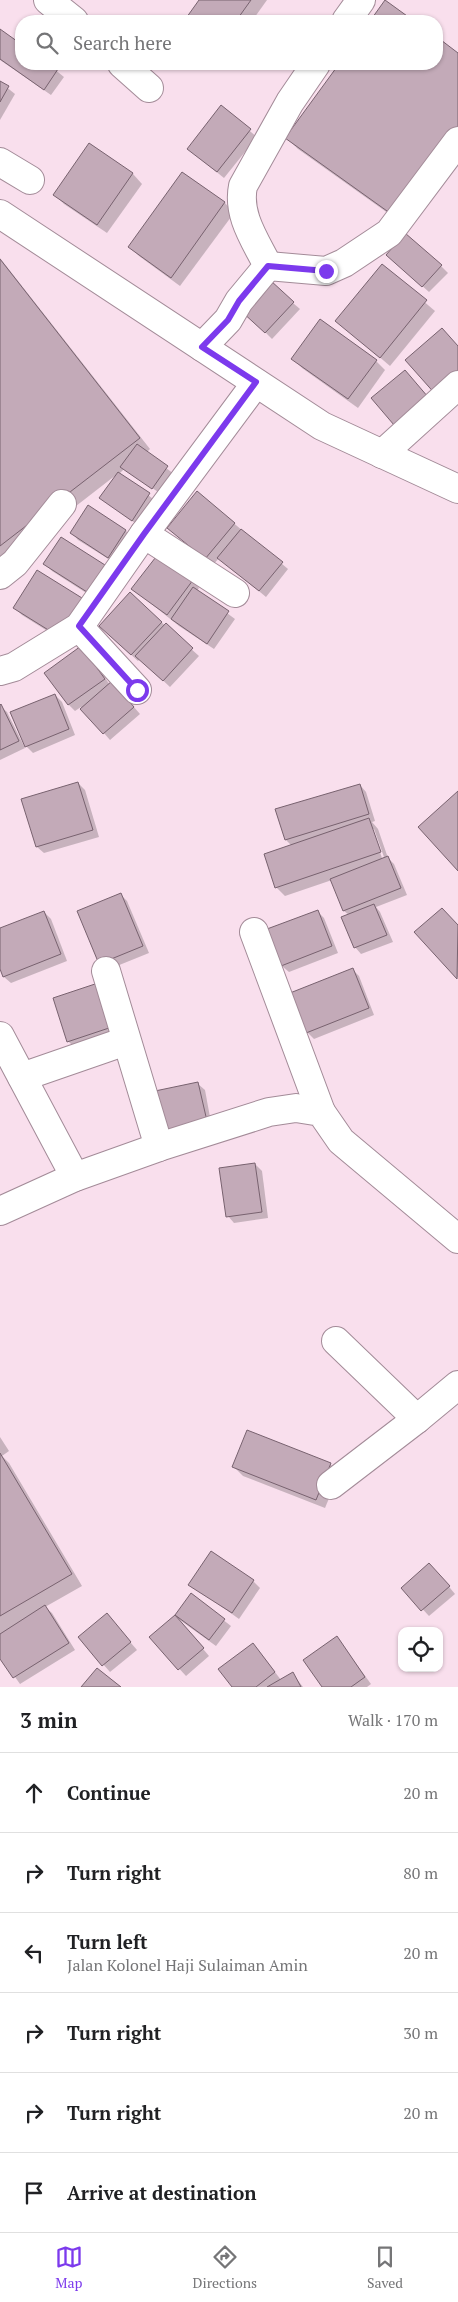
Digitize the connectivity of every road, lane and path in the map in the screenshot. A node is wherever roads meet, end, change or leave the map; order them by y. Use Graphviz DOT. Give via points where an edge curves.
graph roads {
  1 [pos="48,0"];
  2 [pos="361,0"];
  3 [pos="67,15"];
  4 [pos="350,15"];
  5 [pos="129,70"];
  6 [pos="312,70"];
  7 [pos="149,88"];
  8 [pos="458,141"];
  9 [pos="0,162"];
  10 [pos="30,180"];
  11 [pos="0,214"];
  12 [pos="268,266"];
  13 [pos="202,347"];
  14 [pos="256,382"];
  15 [pos="458,385"];
  16 [pos="382,454"];
  17 [pos="458,489"];
  18 [pos="62,504"];
  19 [pos="144,534"];
  20 [pos="0,575"];
  21 [pos="235,593"];
  22 [pos="79,626"];
  23 [pos="0,671"];
  24 [pos="137,690"];
  25 [pos="254,932"];
  26 [pos="106,971"];
  27 [pos="0,1036"];
  28 [pos="126,1041"];
  29 [pos="22,1076"];
  30 [pos="321,1112"];
  31 [pos="159,1147"];
  32 [pos="75,1177"];
  33 [pos="0,1211"];
  34 [pos="458,1239"];
  35 [pos="336,1340"];
  36 [pos="458,1385"];
  37 [pos="417,1420"];
  38 [pos="331,1485"];
  1 -- 3 [label="street"];
  2 -- 4 [label="street"];
  5 -- 7 [label="street"];
  6 -- 12 [label="street" via="290,102 243,186 240,198 242,214"];
  8 -- 12 [label="street" via="389,233 344,263 326,271"];
  9 -- 10 [label="street"];
  11 -- 13 [label="street"];
  12 -- 13 [label="street" via="228,320"];
  13 -- 14 [label="street"];
  14 -- 16 [label="street" via="322,426"];
  14 -- 19 [label="street"];
  15 -- 16 [label="street"];
  16 -- 17 [label="street"];
  18 -- 20 [label="street" via="15,563"];
  19 -- 21 [label="street"];
  19 -- 22 [label="street"];
  22 -- 23 [label="street" via="14,667"];
  22 -- 24 [label="street"];
  25 -- 30 [label="street"];
  26 -- 28 [label="street"];
  27 -- 29 [label="street"];
  28 -- 29 [label="street"];
  28 -- 31 [label="street"];
  29 -- 32 [label="street"];
  30 -- 31 [label="street" via="296,1108 269,1112"];
  30 -- 34 [label="street" via="342,1141"];
  31 -- 32 [label="street"];
  32 -- 33 [label="street"];
  35 -- 37 [label="street"];
  36 -- 37 [label="street"];
  37 -- 38 [label="street"];
}
